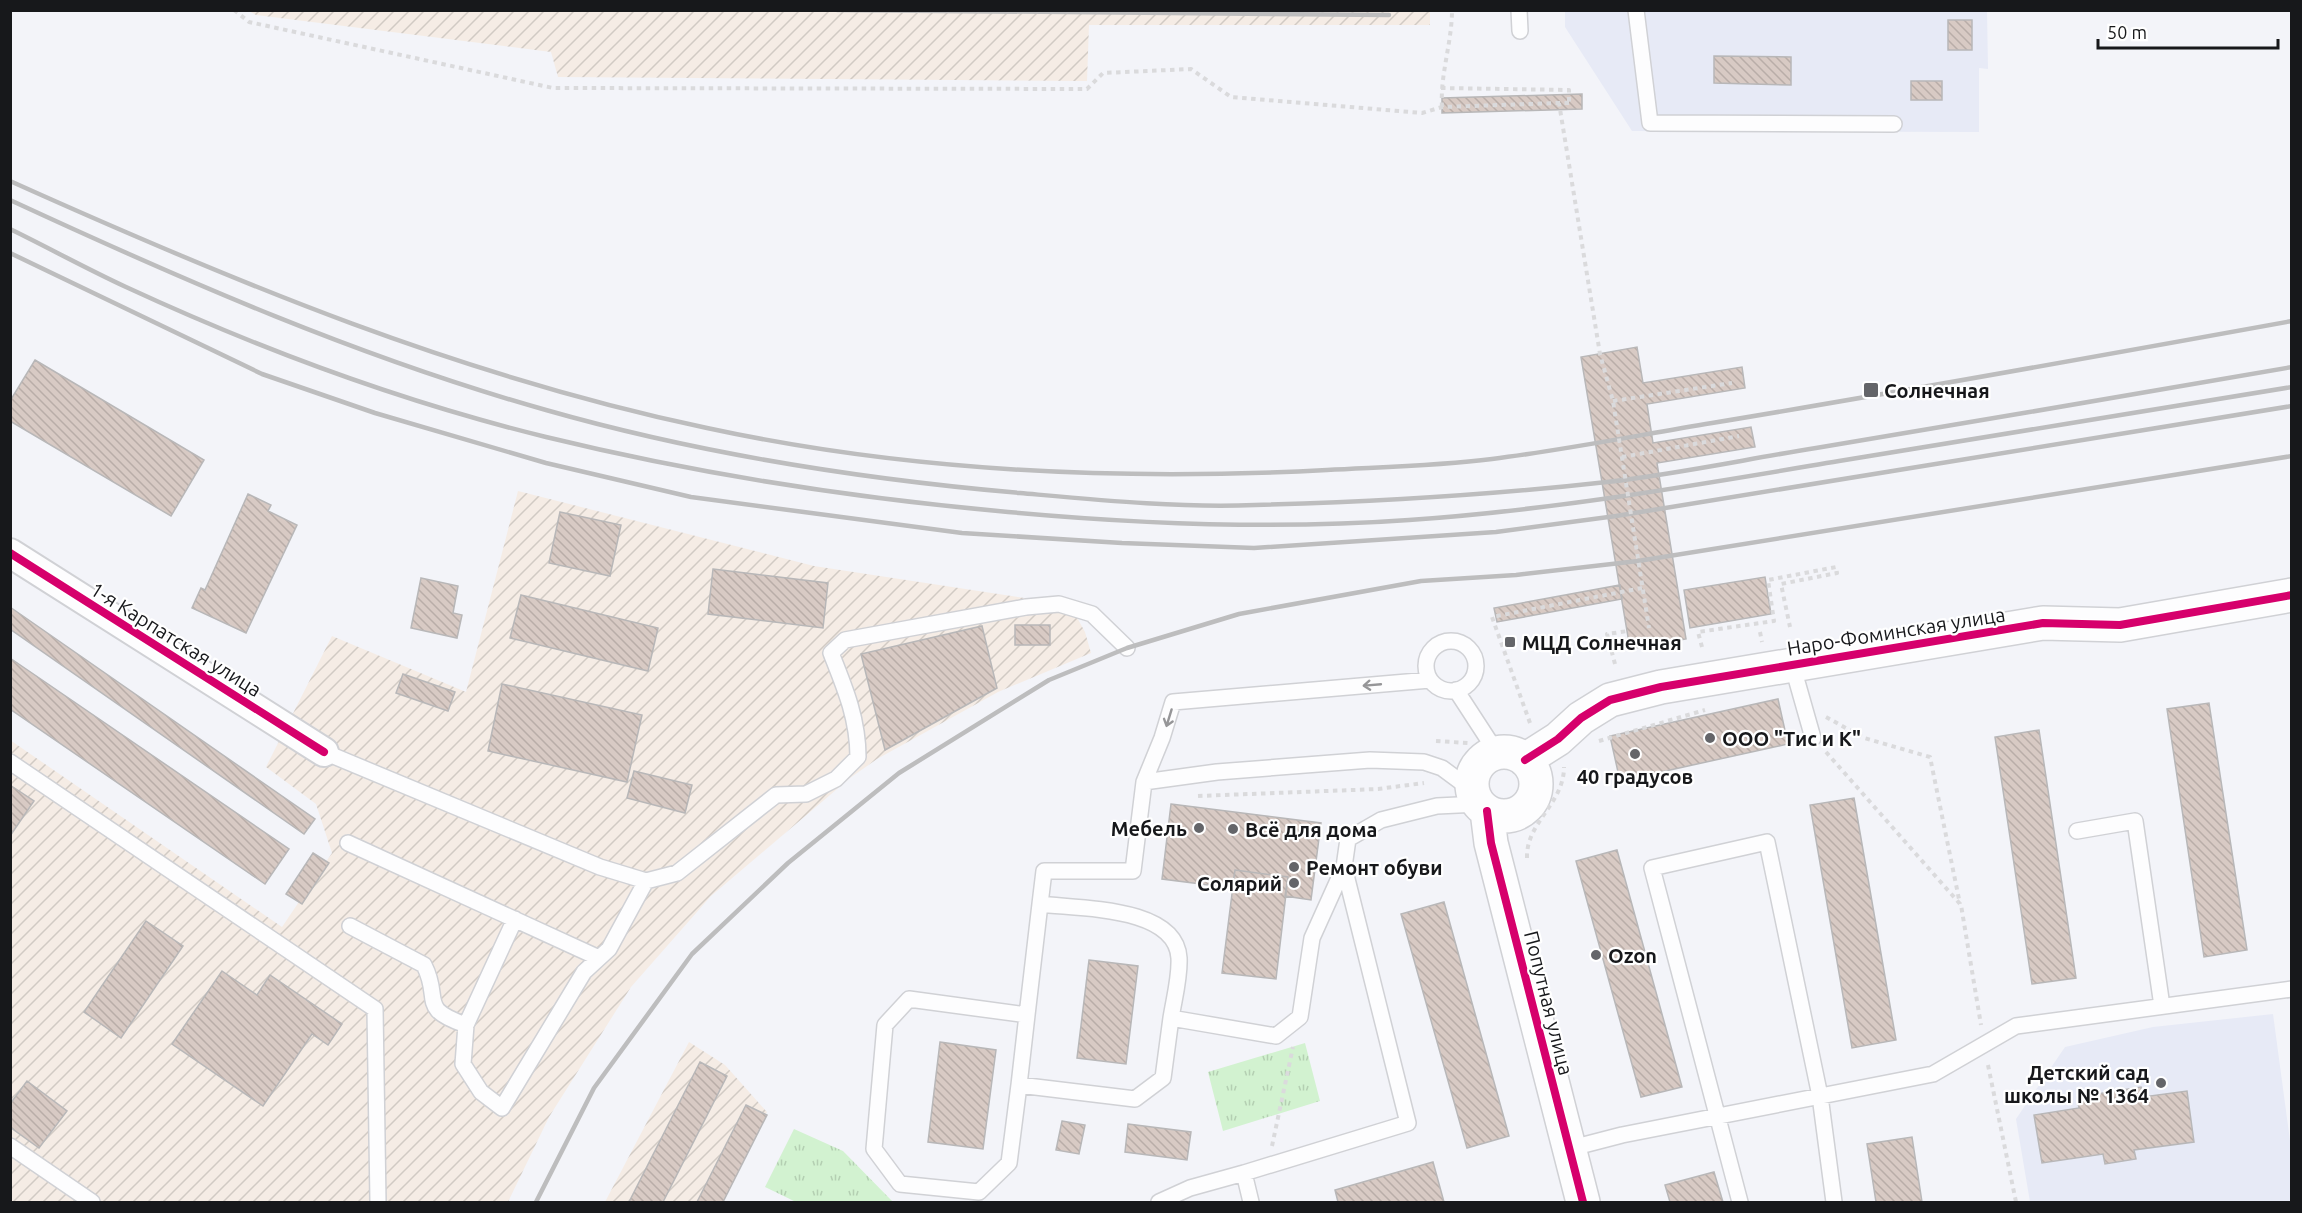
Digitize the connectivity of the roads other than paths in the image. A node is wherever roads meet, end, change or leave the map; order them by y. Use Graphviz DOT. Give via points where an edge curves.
graph roads {
  1 [pos="1519,10"];
  2 [pos="1636,10"];
  3 [pos="1520,31"];
  4 [pos="1894,124"];
  5 [pos="10,553"];
  6 [pos="2292,595"];
  7 [pos="1126,648"];
  8 [pos="1796,676"];
  9 [pos="1430,680"];
  10 [pos="1456,690"];
  11 [pos="1813,738"];
  12 [pos="1496,752"];
  13 [pos="324,753"];
  14 [pos="10,762"];
  15 [pos="1144,783"];
  16 [pos="1482,812"];
  17 [pos="2077,831"];
  18 [pos="348,843"];
  19 [pos="1344,867"];
  20 [pos="646,881"];
  21 [pos="1040,904"];
  22 [pos="515,919"];
  23 [pos="350,927"];
  24 [pos="600,958"];
  25 [pos="2292,989"];
  26 [pos="2162,1006"];
  27 [pos="1027,1016"];
  28 [pos="1171,1018"];
  29 [pos="466,1025"];
  30 [pos="1019,1085"];
  31 [pos="1820,1096"];
  32 [pos="1716,1117"];
  33 [pos="10,1146"];
  34 [pos="1568,1149"];
  35 [pos="1244,1173"];
  36 [pos="92,1203"];
  37 [pos="378,1203"];
  38 [pos="1159,1203"];
  39 [pos="1251,1203"];
  40 [pos="1583,1203"];
  41 [pos="1740,1203"];
  42 [pos="1834,1203"];
  1 -- 3 [label="lane"];
  2 -- 4 [label="lane" via="1650,123"];
  5 -- 13 [label="street, 1-я Карпатская улица"];
  6 -- 8 [label="street, Наро-Фоминская улица" via="2120,625 2043,623"];
  7 -- 20 [label="lane" via="1092,615 1059,604 845,640 831,653 850,701 858,734 858,757 836,779 806,794 776,795 677,873"];
  8 -- 11 [label="lane"];
  8 -- 12 [label="street, Наро-Фоминская улица" via="1661,687 1610,700 1558,739"];
  9 -- 10 [label="lane" via="1440,688"];
  9 -- 10 [label="lane" via="1426,661 1432,649 1443,642 1462,643 1472,651 1476,670 1470,682"];
  9 -- 15 [label="lane, one-way" via="1173,702"];
  10 -- 12 [label="lane"];
  12 -- 16 [label="street" via="1482,760 1472,783"];
  12 -- 16 [label="street" via="1532,769 1536,786 1531,801 1519,813"];
  13 -- 20 [label="lane" via="600,867"];
  14 -- 37 [label="lane" via="375,1009"];
  15 -- 16 [label="lane" via="1217,772 1370,760 1424,762 1442,768"];
  15 -- 21 [label="lane" via="1133,872 1044,871"];
  16 -- 19 [label="lane" via="1437,806 1381,820 1348,839"];
  16 -- 34 [label="street, Попутная улица"];
  17 -- 26 [label="lane" via="2135,821"];
  18 -- 22 [label="lane"];
  19 -- 28 [label="lane" via="1312,938 1300,1017 1276,1036"];
  19 -- 35 [label="lane" via="1408,1123"];
  20 -- 24 [label="lane" via="609,949"];
  21 -- 27 [label="lane"];
  21 -- 28 [label="lane" via="1143,916 1168,932 1179,957"];
  22 -- 24 [label="lane"];
  22 -- 29 [label="lane"];
  23 -- 29 [label="lane" via="424,965 430,977 432,1002 443,1017"];
  24 -- 29 [label="lane" via="584,972 502,1108 480,1092 463,1064"];
  25 -- 26 [label="lane"];
  26 -- 31 [label="lane" via="2016,1026 1933,1074"];
  27 -- 30 [label="lane"];
  27 -- 30 [label="lane" via="909,999 885,1025 874,1149 900,1184 979,1192 1009,1163"];
  28 -- 30 [label="lane" via="1163,1078 1135,1099"];
  31 -- 32 [label="lane"];
  31 -- 32 [label="lane" via="1767,842 1652,868"];
  31 -- 42 [label="lane"];
  32 -- 34 [label="lane"];
  32 -- 41 [label="lane"];
  33 -- 36 [label="lane"];
  34 -- 40 [label="street, Попутная улица"];
  35 -- 38 [label="lane" via="1190,1188"];
  35 -- 39 [label="lane"];
}
